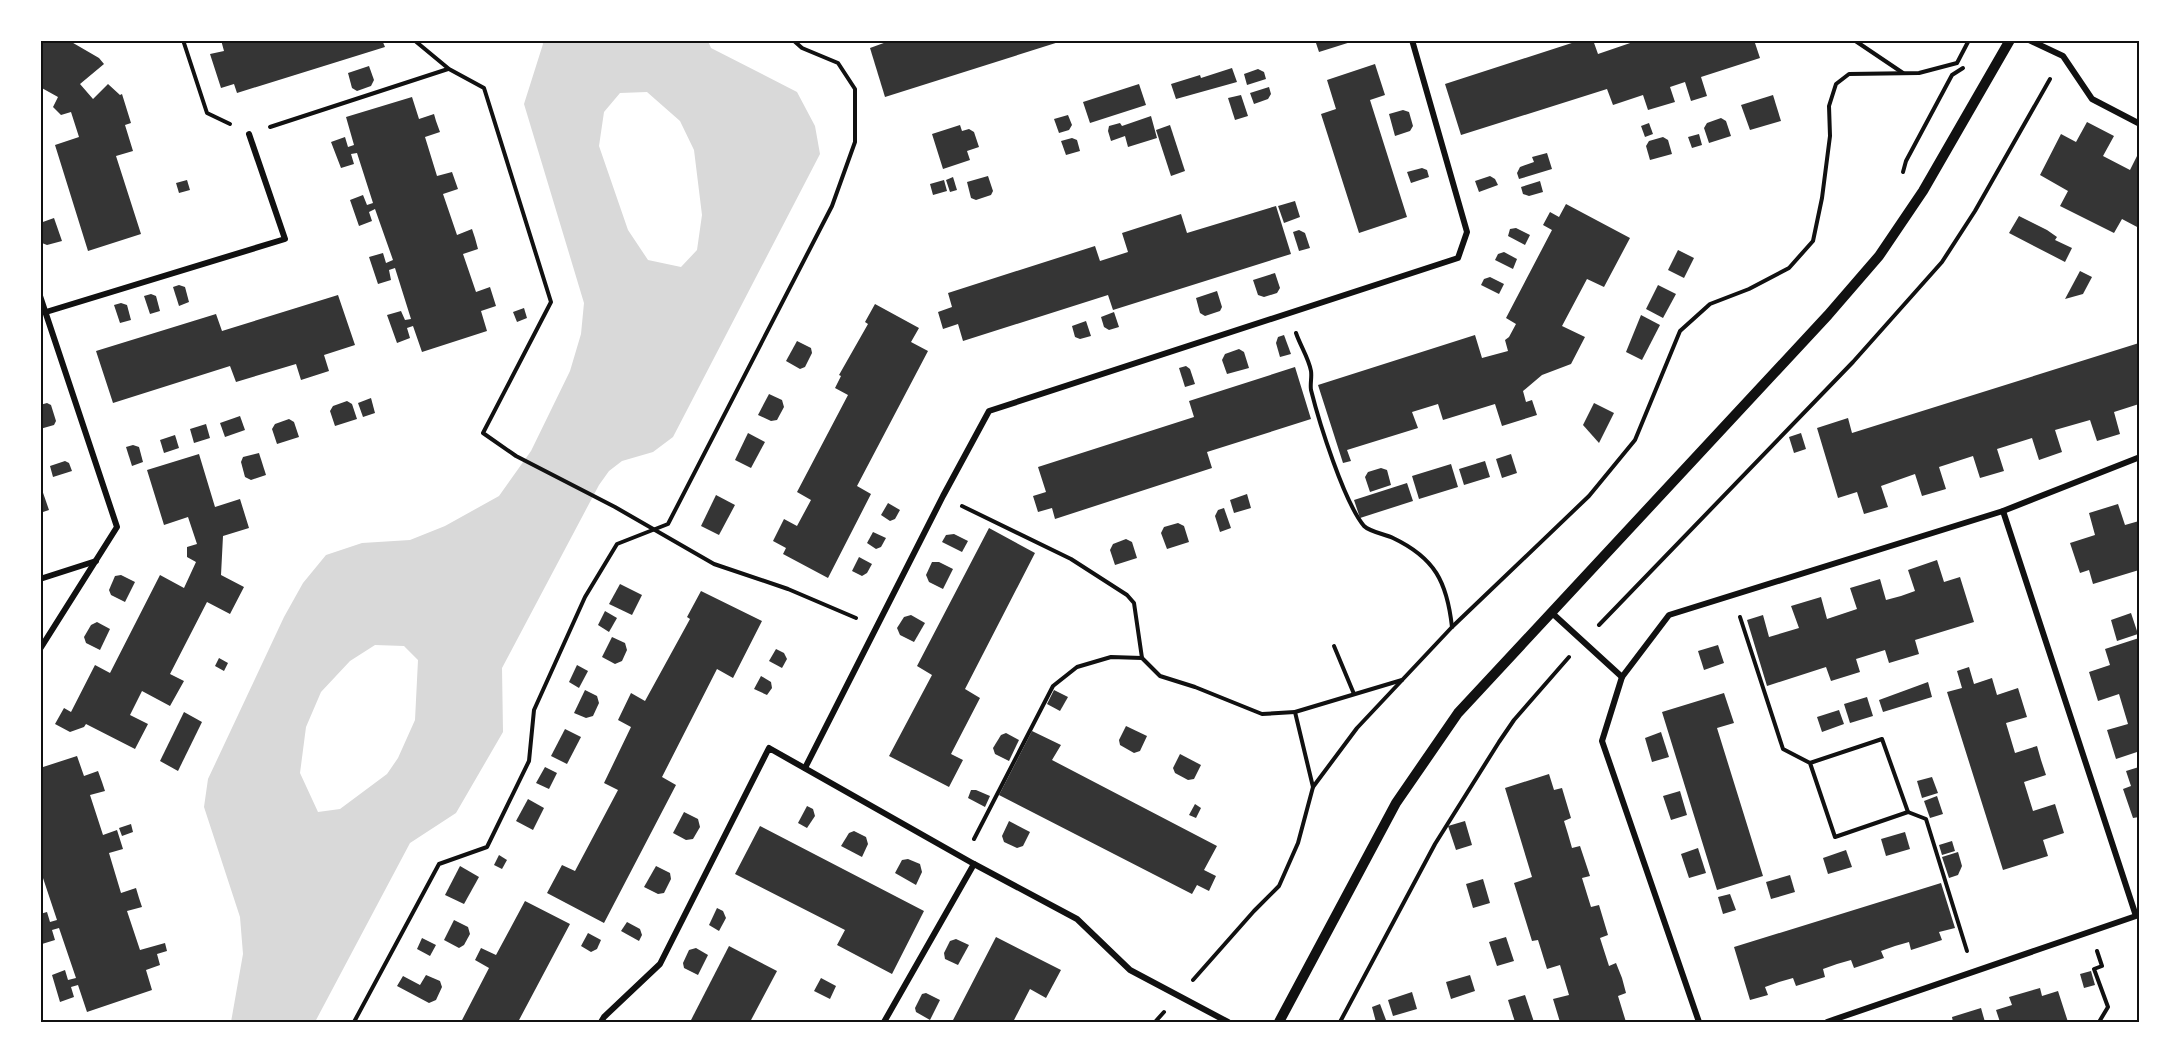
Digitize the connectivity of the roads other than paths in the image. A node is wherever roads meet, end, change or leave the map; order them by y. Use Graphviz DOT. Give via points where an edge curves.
graph roads {
  1 [pos="1412,40"];
  2 [pos="2010,40"];
  3 [pos="2029,40"];
  4 [pos="2139,124"];
  5 [pos="249,134"];
  6 [pos="40,296"];
  7 [pos="46,312"];
  8 [pos="2139,457"];
  9 [pos="2003,511"];
  10 [pos="97,561"];
  11 [pos="40,579"];
  12 [pos="1552,613"];
  13 [pos="40,649"];
  14 [pos="1622,677"];
  15 [pos="805,768"];
  16 [pos="974,864"];
  17 [pos="601,1023"];
  18 [pos="884,1023"];
  19 [pos="1228,1023"];
  20 [pos="1279,1023"];
  21 [pos="1699,1023"];
  22 [pos="1827,1023"];
  1 -- 15 [label="street" via="1467,232 1458,258 989,411"];
  2 -- 12 [label="street" via="1923,191 1879,256"];
  3 -- 4 [label="street" via="2063,56 2092,99"];
  5 -- 7 [label="street" via="285,239"];
  6 -- 7 [label="street"];
  7 -- 10 [label="street" via="117,528"];
  8 -- 9 [label="street"];
  9 -- 14 [label="street" via="1669,615"];
  9 -- 22 [label="street" via="2136,916"];
  10 -- 11 [label="street"];
  10 -- 13 [label="street"];
  12 -- 14 [label="street"];
  12 -- 20 [label="street" via="1458,713 1396,803"];
  14 -- 21 [label="street" via="1602,741"];
  15 -- 16 [label="street"];
  15 -- 17 [label="street" via="769,748 660,964"];
  16 -- 18 [label="street"];
  16 -- 19 [label="street" via="1077,919 1130,970"];
}
